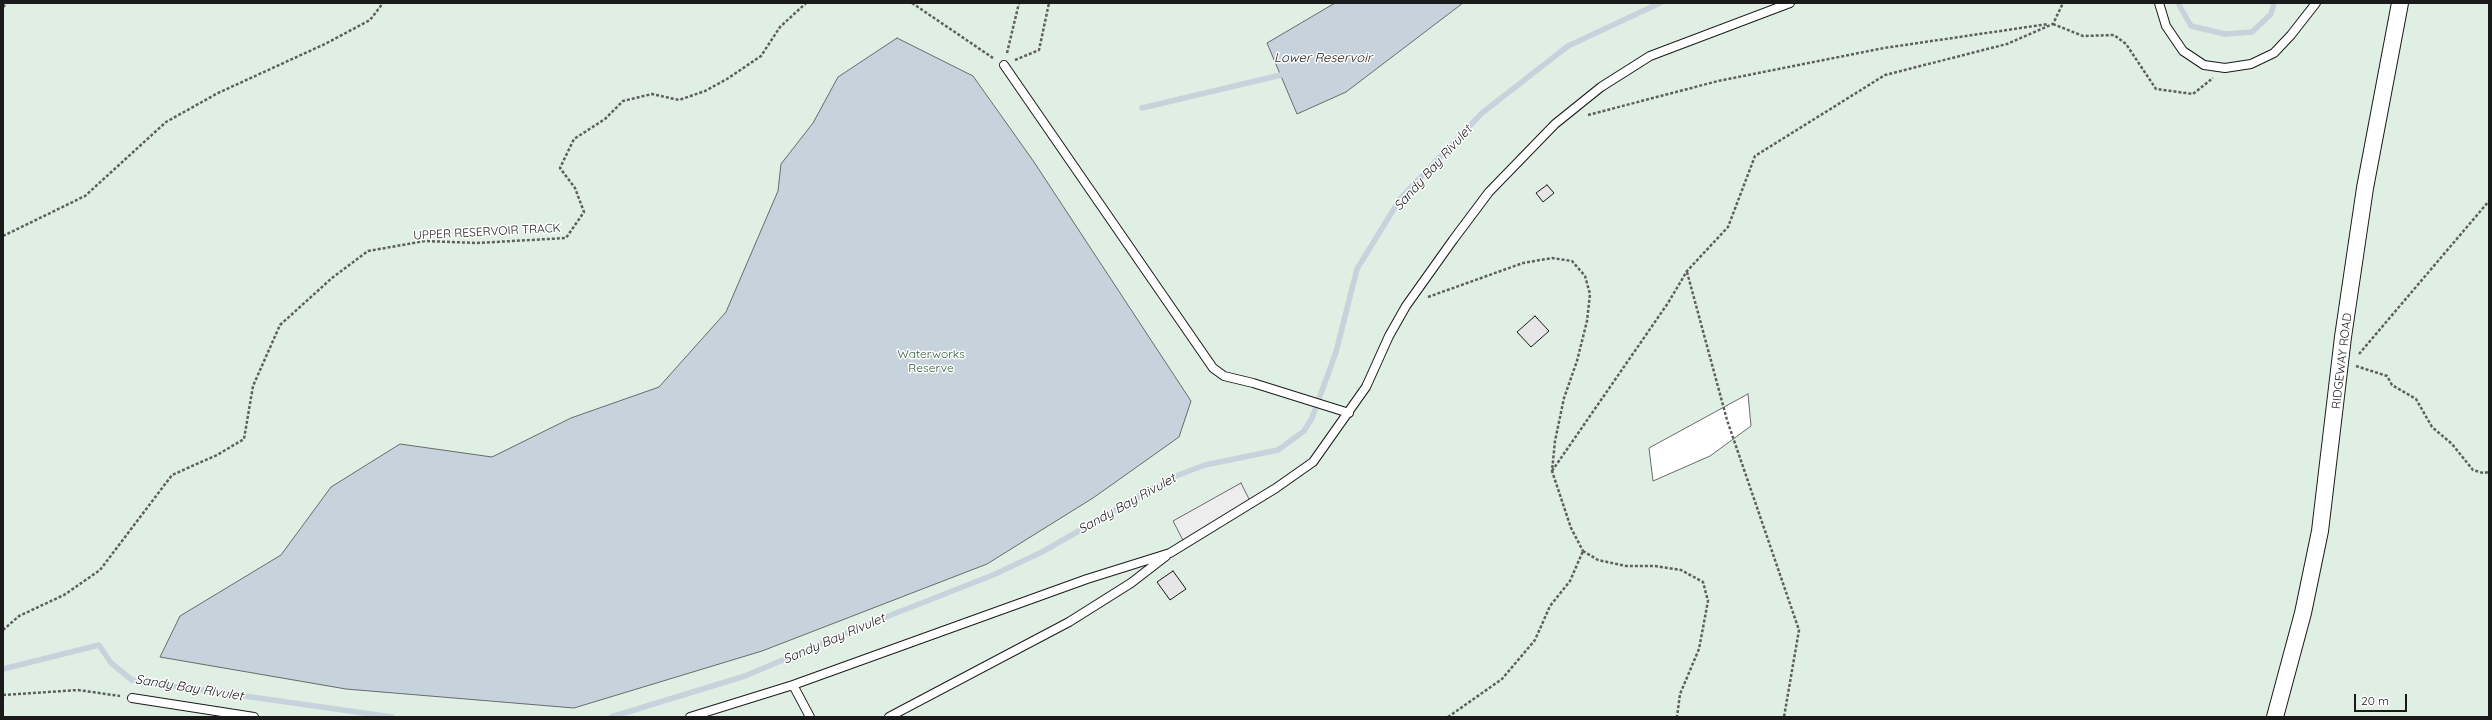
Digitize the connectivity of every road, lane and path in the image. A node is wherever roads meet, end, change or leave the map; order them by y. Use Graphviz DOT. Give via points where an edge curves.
graph roads {
  1 [pos="7,3"];
  2 [pos="383,3"];
  3 [pos="806,3"];
  4 [pos="912,3"];
  5 [pos="1019,3"];
  6 [pos="1049,3"];
  7 [pos="1790,3"];
  8 [pos="2063,3"];
  9 [pos="2159,3"];
  10 [pos="2316,3"];
  11 [pos="2400,3"];
  12 [pos="3,7"];
  13 [pos="2053,24"];
  14 [pos="1004,65"];
  15 [pos="2225,68"];
  16 [pos="1586,115"];
  17 [pos="2489,201"];
  18 [pos="3,236"];
  19 [pos="1687,271"];
  20 [pos="1406,306"];
  21 [pos="2355,358"];
  22 [pos="2351,364"];
  23 [pos="1349,413"];
  24 [pos="1552,471"];
  25 [pos="2489,472"];
  26 [pos="1583,551"];
  27 [pos="1170,552"];
  28 [pos="3,630"];
  29 [pos="793,685"];
  30 [pos="3,695"];
  31 [pos="132,698"];
  32 [pos="254,717"];
  33 [pos="690,717"];
  34 [pos="810,717"];
  35 [pos="889,717"];
  36 [pos="1448,717"];
  37 [pos="1677,717"];
  38 [pos="1784,717"];
  39 [pos="2275,717"];
  1 -- 12 [label="path"];
  2 -- 18 [label="path" via="370,20 325,44 218,93 166,122 85,196"];
  3 -- 28 [label="path, UPPER RESERVOIR TRACK" via="780,27 761,56 705,92 680,100 652,94 623,101 605,118 574,139 560,168 575,188 584,212 566,238 476,243 425,241 368,251 332,278 280,325 254,386 244,439 217,455 172,475 100,570 64,595 19,616"];
  4 -- 14 [label="path"];
  5 -- 14 [label="path"];
  6 -- 14 [label="path" via="1038,50"];
  7 -- 20 [label="lane" via="1650,56 1600,87 1555,124 1489,192"];
  8 -- 13 [label="path"];
  9 -- 15 [label="lane" via="2166,26 2183,52 2204,65"];
  10 -- 15 [label="lane" via="2274,53 2251,64"];
  11 -- 39 [label="street, RIDGEWAY ROAD" via="2365,188 2343,337 2320,531 2303,613"];
  13 -- 15 [label="path" via="2083,36 2114,35 2126,44 2156,89 2193,94"];
  13 -- 16 [label="path" via="1884,48 1718,81"];
  13 -- 19 [label="path" via="2007,44 1885,75 1755,156 1728,227"];
  14 -- 23 [label="lane" via="1213,368 1224,376"];
  17 -- 21 [label="path"];
  19 -- 24 [label="path" via="1668,303"];
  19 -- 38 [label="path" via="1727,420 1799,630"];
  20 -- 23 [label="lane" via="1366,387"];
  20 -- 24 [label="path" via="1523,263 1552,258 1572,261 1584,276 1590,294 1587,321 1564,398"];
  22 -- 25 [label="path" via="2387,376 2392,385 2416,399 2432,427 2452,444 2473,470"];
  23 -- 27 [label="lane" via="1313,462 1276,488"];
  24 -- 26 [label="path" via="1571,528"];
  26 -- 36 [label="path" via="1570,581 1550,606 1535,640 1502,679"];
  26 -- 37 [label="path" via="1598,560 1626,566 1655,566 1681,570 1703,582 1708,601 1699,649 1680,694"];
  27 -- 29 [label="lane" via="1087,579"];
  27 -- 35 [label="lane" via="1131,583 1069,622"];
  29 -- 33 [label="lane"];
  29 -- 34 [label="lane"];
  30 -- 31 [label="path" via="78,690"];
  31 -- 32 [label="lane"];
}
